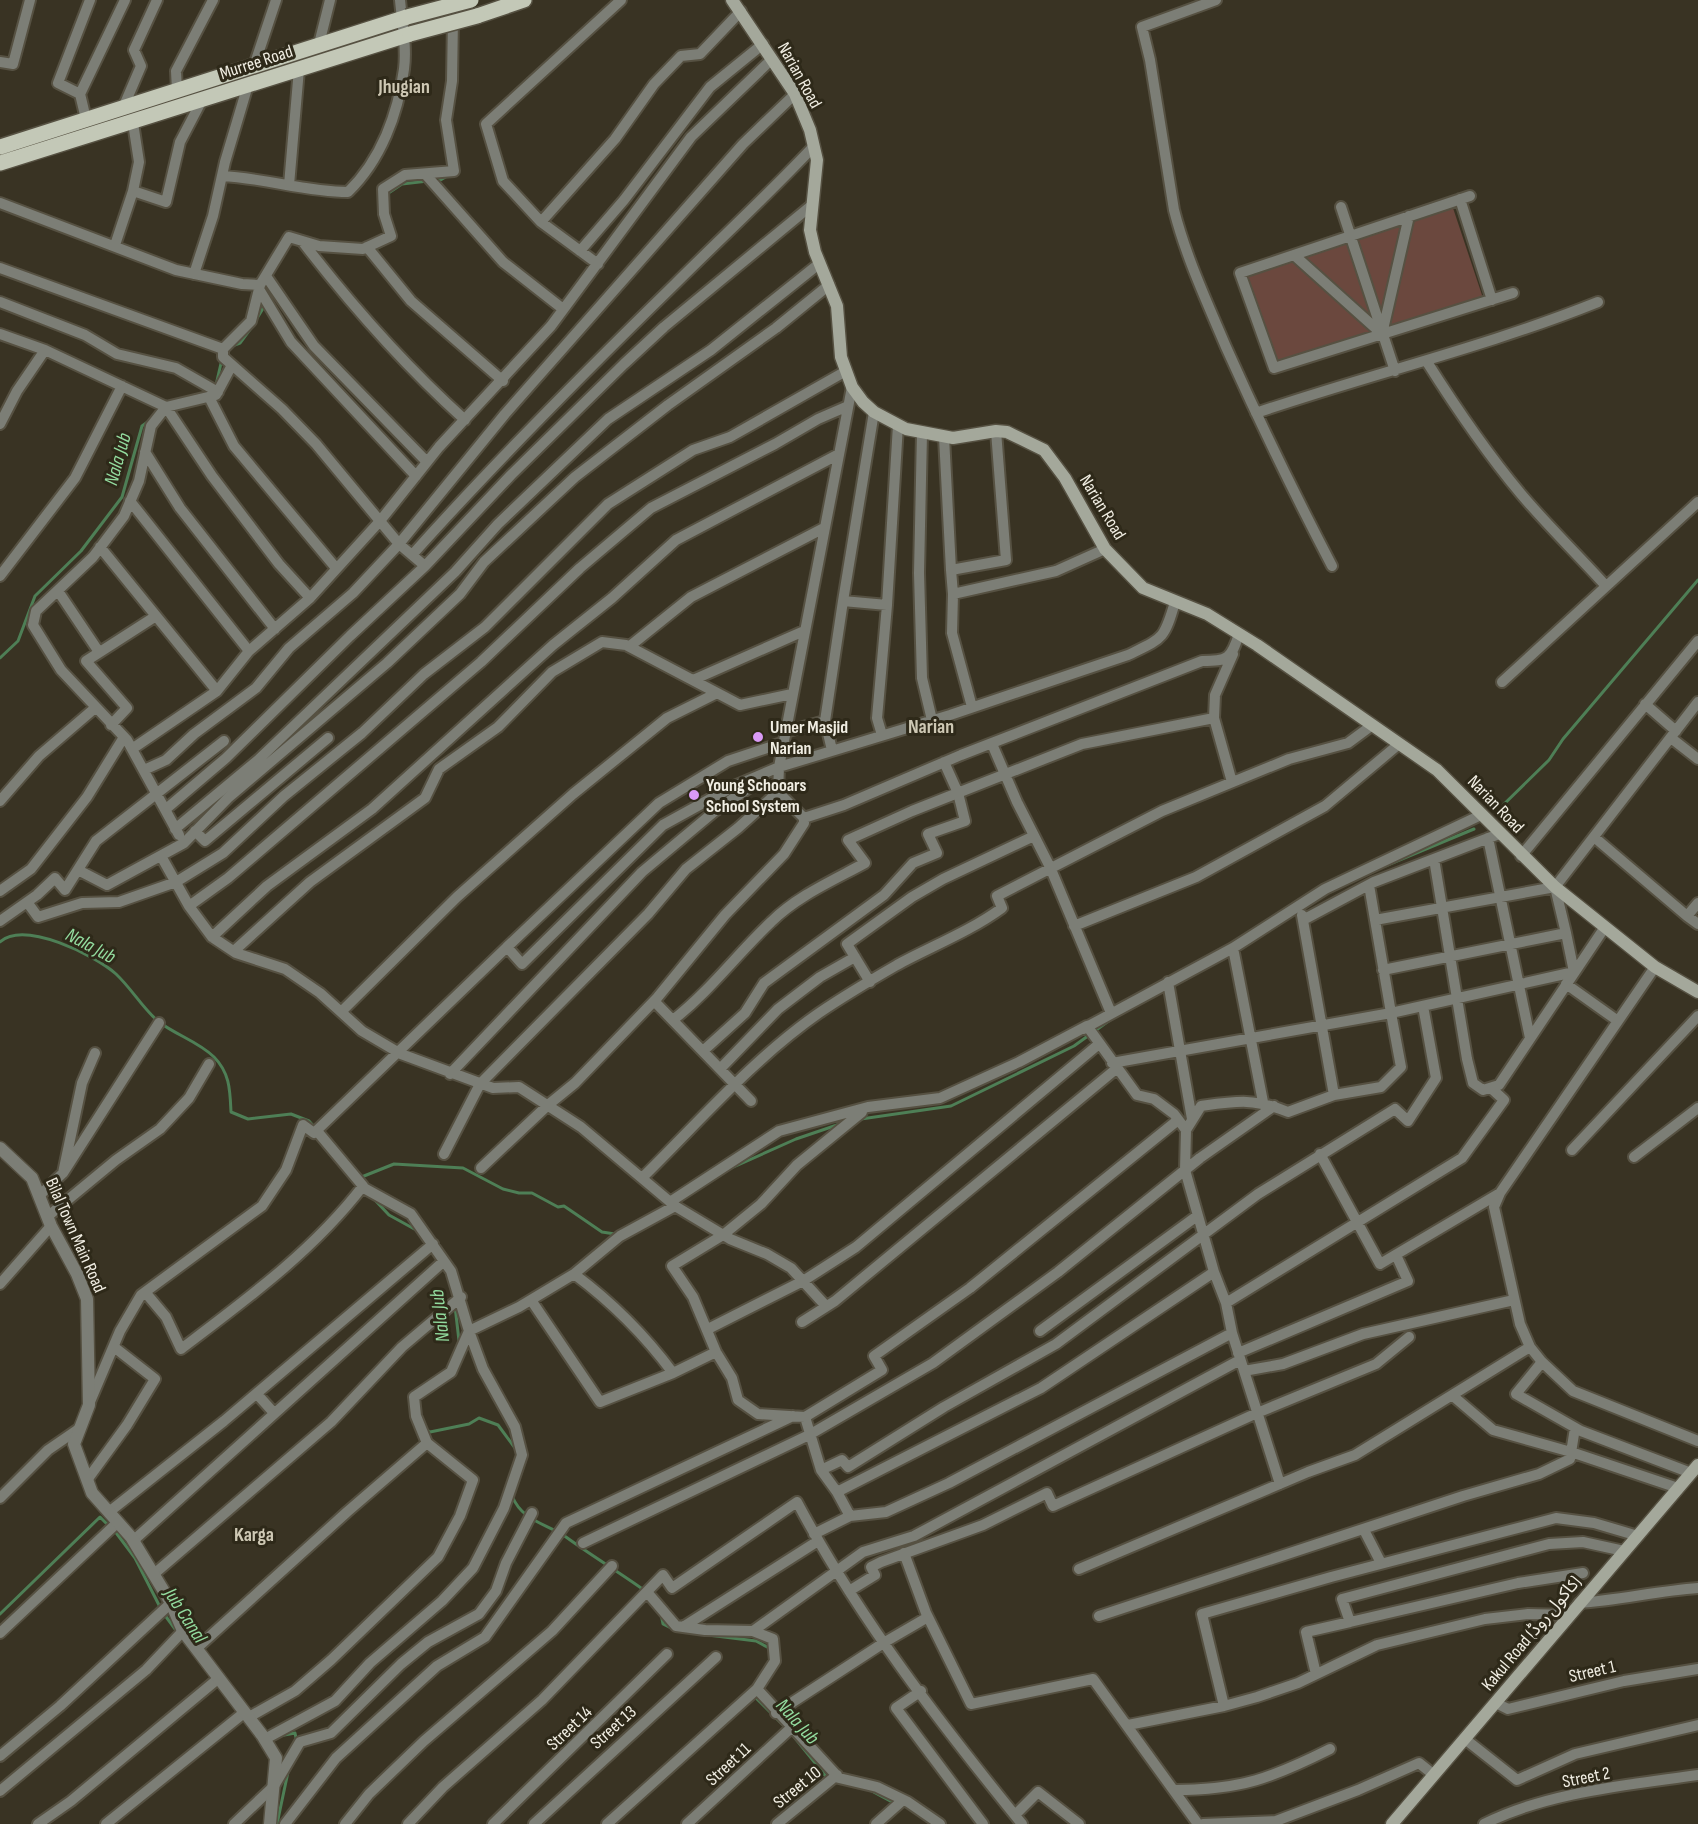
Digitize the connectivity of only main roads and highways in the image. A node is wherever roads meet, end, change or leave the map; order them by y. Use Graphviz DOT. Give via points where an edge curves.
graph roads {
  1 [pos="471,0"];
  2 [pos="524,0"];
  3 [pos="732,0"];
  4 [pos="94,117"];
  5 [pos="106,131"];
  6 [pos="0,147"];
  7 [pos="0,163"];
  8 [pos="1698,992"];
  9 [pos="1695,1469"];
  10 [pos="1394,1822"];
  1 -- 4 [label="main road, Murree Road, bridge" via="319,44"];
  2 -- 5 [label="main road, Murree Road, bridge"];
  3 -- 8 [label="main road, Narian Road" via="795,94 814,146 817,160 810,230 837,306 836,322 846,371 852,387 874,412 922,433 944,437 996,431 1032,441 1051,457 1105,549 1143,588 1207,614 1437,770 1481,815 1494,836 1655,967"];
  4 -- 5 [label="main road"];
  4 -- 6 [label="main road, Murree Road"];
  5 -- 7 [label="main road, Murree Road"];
  9 -- 10 [label="main road, Kakul Road (کاکول روڈ)"];
}
